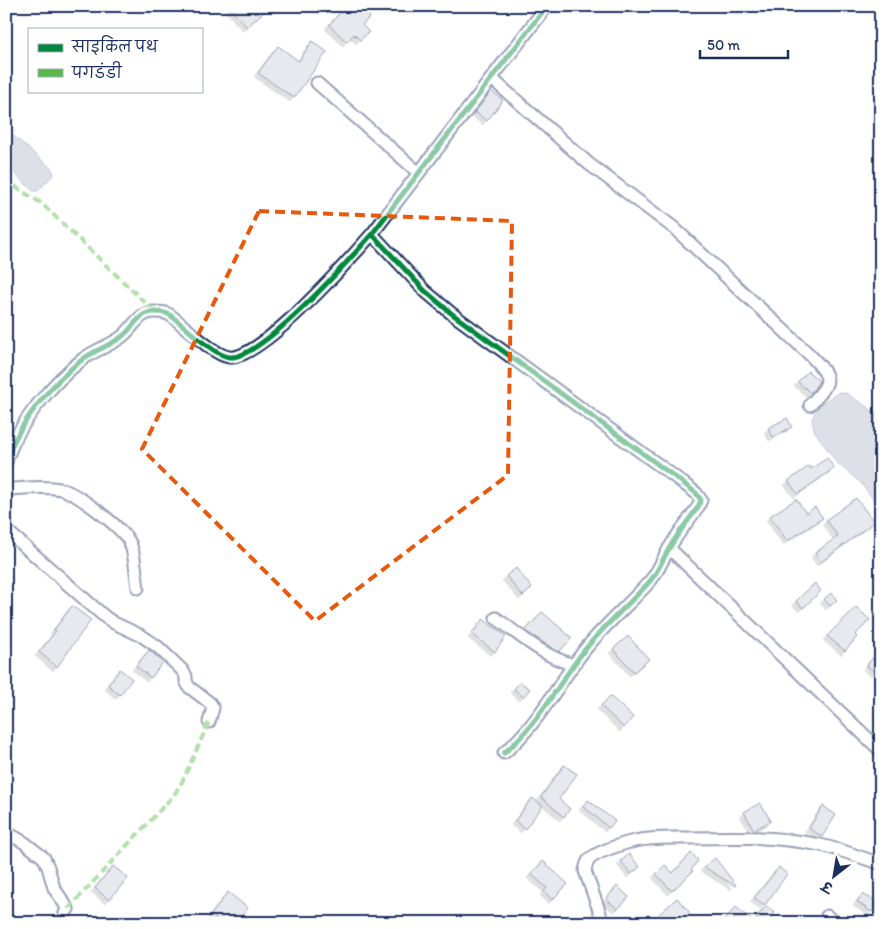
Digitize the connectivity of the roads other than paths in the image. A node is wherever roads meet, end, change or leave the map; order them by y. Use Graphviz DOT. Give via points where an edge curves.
graph roads {
  1 [pos="547,6"];
  2 [pos="492,78"];
  3 [pos="317,83"];
  4 [pos="419,173"];
  5 [pos="372,234"];
  6 [pos="810,405"];
  7 [pos="6,462"];
  8 [pos="6,489"];
  9 [pos="6,530"];
  10 [pos="669,548"];
  11 [pos="138,588"];
  12 [pos="496,618"];
  13 [pos="574,665"];
  14 [pos="209,722"];
  15 [pos="881,751"];
  16 [pos="504,753"];
  17 [pos="6,832"];
  18 [pos="881,864"];
  19 [pos="65,913"];
  20 [pos="601,923"];
  1 -- 2 [label="street"];
  2 -- 4 [label="street"];
  2 -- 6 [label="street" via="589,164 674,228 810,355 826,373 827,383"];
  3 -- 4 [label="street"];
  4 -- 5 [label="street"];
  5 -- 7 [label="street" via="282,326 239,356 220,354 163,311 146,313 123,337 83,359 51,390 24,421"];
  5 -- 10 [label="street" via="425,291 451,313 696,493 700,503"];
  8 -- 11 [label="street" via="62,489 113,523 131,545"];
  9 -- 14 [label="street" via="105,617 149,640 164,652 182,670 189,687 210,703 213,708"];
  10 -- 13 [label="street" via="656,572"];
  10 -- 15 [label="street"];
  12 -- 13 [label="street" via="540,650"];
  13 -- 16 [label="street" via="549,704"];
  17 -- 19 [label="street" via="44,858 54,888 68,909"];
  18 -- 20 [label="street" via="813,844 773,839 635,841 595,855 586,865"];
}
